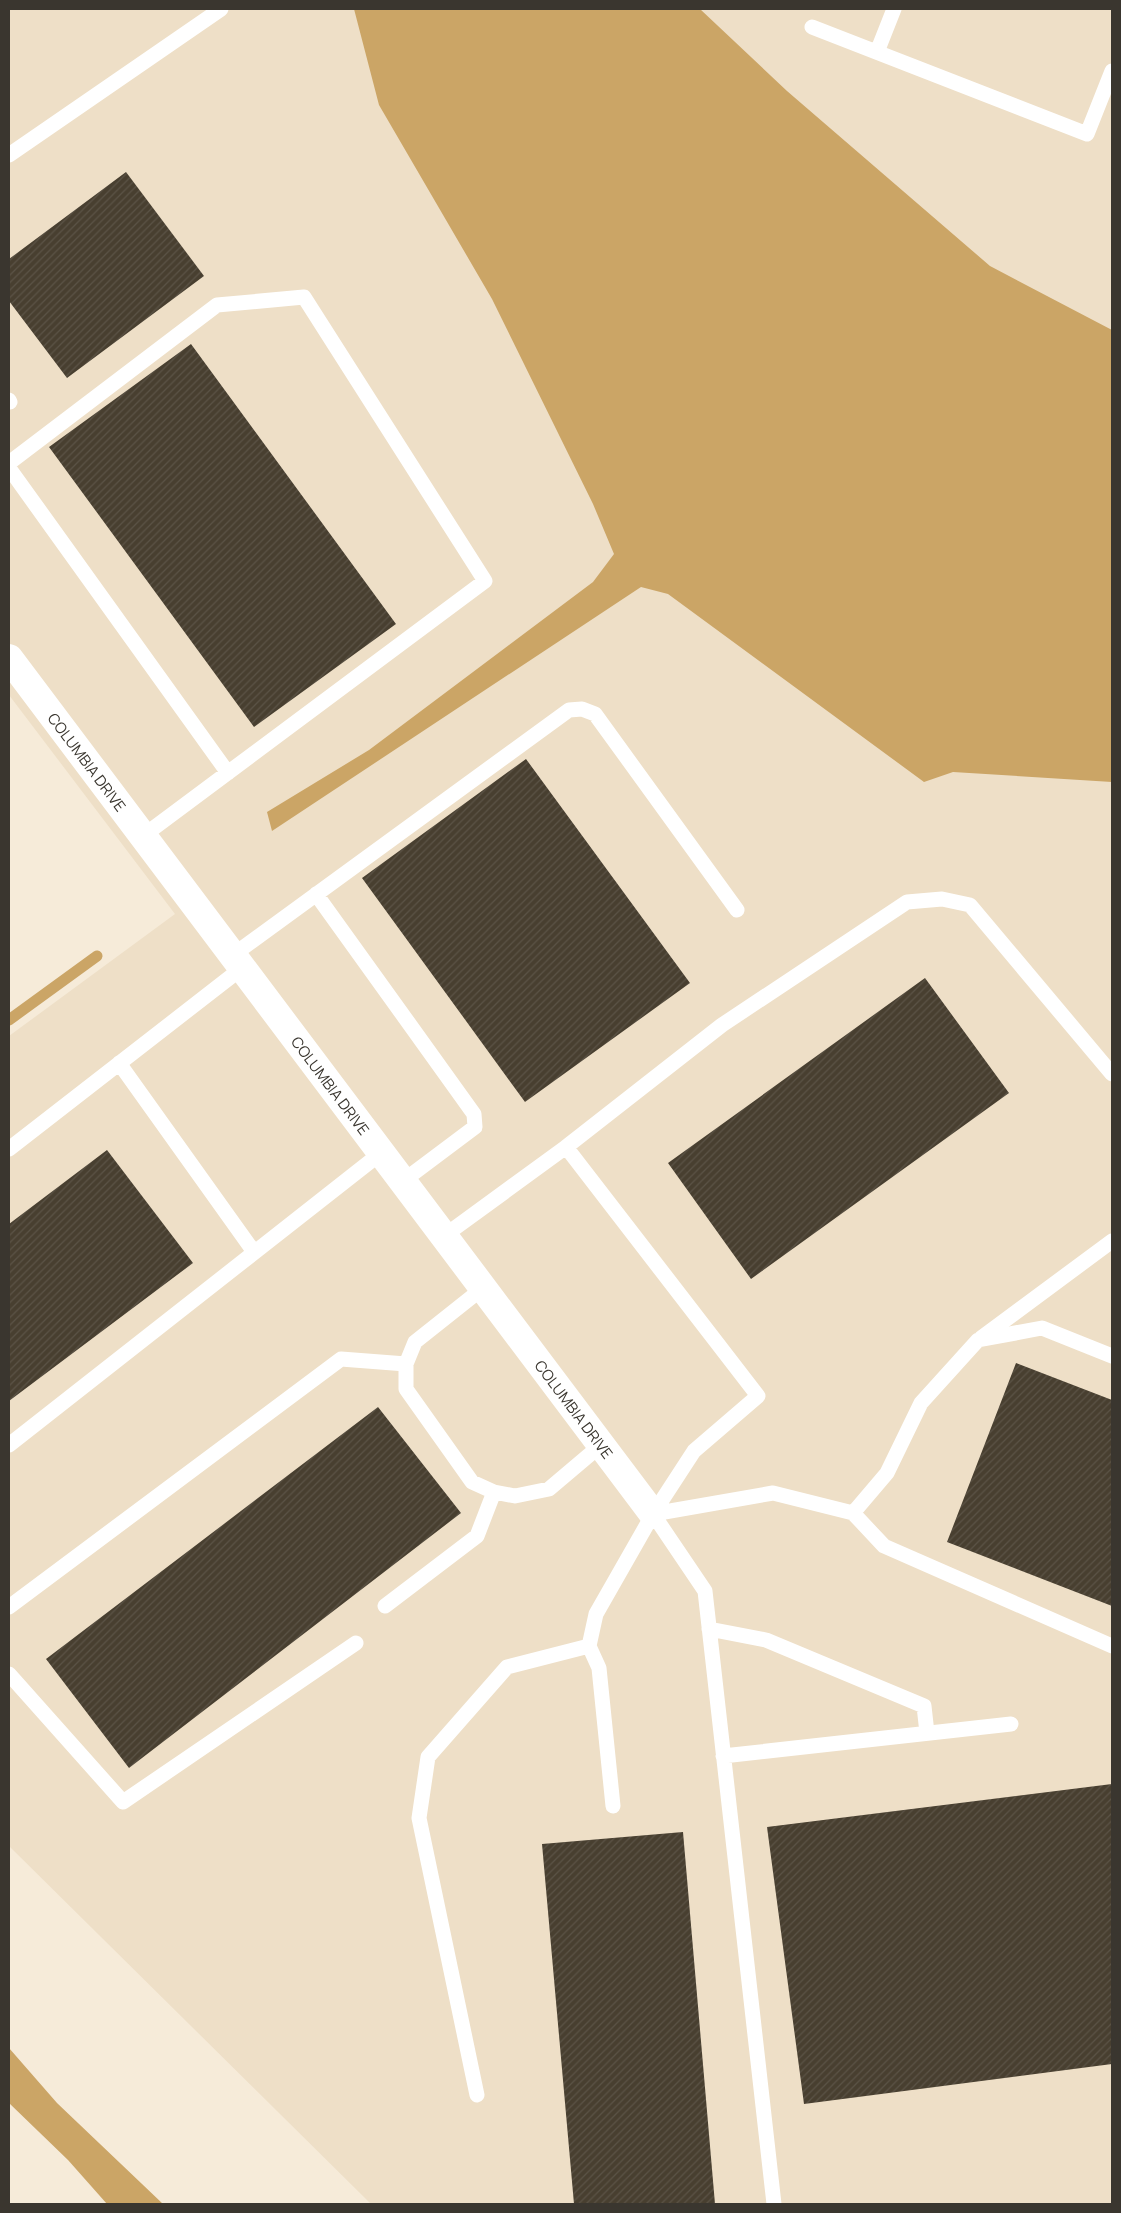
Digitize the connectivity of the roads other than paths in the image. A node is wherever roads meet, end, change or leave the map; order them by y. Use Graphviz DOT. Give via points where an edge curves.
graph roads {
  1 [pos="221,9"];
  2 [pos="894,9"];
  3 [pos="812,27"];
  4 [pos="877,52"];
  5 [pos="1112,71"];
  6 [pos="9,155"];
  7 [pos="9,463"];
  8 [pos="9,468"];
  9 [pos="9,658"];
  10 [pos="228,773"];
  11 [pos="143,836"];
  12 [pos="316,894"];
  13 [pos="737,910"];
  14 [pos="237,961"];
  15 [pos="119,1062"];
  16 [pos="1112,1074"];
  17 [pos="566,1147"];
  18 [pos="9,1148"];
  19 [pos="381,1153"];
  20 [pos="403,1181"];
  21 [pos="444,1236"];
  22 [pos="1112,1241"];
  23 [pos="254,1252"];
  24 [pos="483,1288"];
  25 [pos="978,1340"];
  26 [pos="1112,1356"];
  27 [pos="406,1364"];
  28 [pos="9,1445"];
  29 [pos="601,1445"];
  30 [pos="494,1492"];
  31 [pos="853,1513"];
  32 [pos="653,1514"];
  33 [pos="9,1606"];
  34 [pos="385,1606"];
  35 [pos="710,1629"];
  36 [pos="356,1643"];
  37 [pos="590,1646"];
  38 [pos="1112,1646"];
  39 [pos="9,1674"];
  40 [pos="1011,1724"];
  41 [pos="927,1733"];
  42 [pos="723,1756"];
  43 [pos="613,1806"];
  44 [pos="476,2095"];
  45 [pos="774,2204"];
  1 -- 6 [label="lane"];
  2 -- 4 [label="lane"];
  3 -- 4 [label="lane"];
  4 -- 5 [label="lane" via="1087,134"];
  7 -- 10 [label="lane" via="217,305 304,297 484,581"];
  8 -- 10 [label="lane"];
  9 -- 11 [label="street, COLUMBIA DRIVE"];
  10 -- 11 [label="lane"];
  11 -- 14 [label="street, COLUMBIA DRIVE"];
  12 -- 13 [label="lane" via="569,710 582,709 595,714"];
  12 -- 14 [label="lane"];
  12 -- 20 [label="lane" via="474,1114 475,1126"];
  14 -- 15 [label="lane"];
  14 -- 19 [label="street, COLUMBIA DRIVE"];
  15 -- 18 [label="lane"];
  15 -- 23 [label="lane"];
  16 -- 17 [label="lane" via="970,905 942,899 907,902 722,1024"];
  17 -- 21 [label="lane"];
  17 -- 32 [label="lane" via="758,1396 694,1451"];
  19 -- 20 [label="street, COLUMBIA DRIVE"];
  19 -- 23 [label="lane"];
  20 -- 21 [label="street, COLUMBIA DRIVE"];
  21 -- 24 [label="street, COLUMBIA DRIVE"];
  22 -- 25 [label="lane"];
  23 -- 28 [label="lane"];
  24 -- 27 [label="lane" via="415,1342"];
  24 -- 29 [label="street, COLUMBIA DRIVE"];
  25 -- 26 [label="lane" via="1042,1328"];
  25 -- 31 [label="lane" via="921,1403 887,1473"];
  27 -- 30 [label="lane" via="406,1389 472,1482"];
  27 -- 33 [label="lane" via="341,1359"];
  29 -- 30 [label="lane" via="549,1489 515,1496"];
  29 -- 32 [label="street, COLUMBIA DRIVE"];
  30 -- 34 [label="lane" via="477,1536"];
  31 -- 32 [label="lane" via="773,1492"];
  31 -- 38 [label="lane" via="884,1546"];
  32 -- 35 [label="lane" via="705,1591"];
  32 -- 37 [label="lane" via="596,1614"];
  35 -- 41 [label="lane" via="766,1640 924,1706"];
  35 -- 42 [label="lane"];
  36 -- 39 [label="lane" via="123,1802"];
  37 -- 43 [label="lane" via="599,1668"];
  37 -- 44 [label="lane" via="507,1668 428,1757 419,1818"];
  40 -- 41 [label="lane"];
  41 -- 42 [label="lane"];
  42 -- 45 [label="lane"];
}
